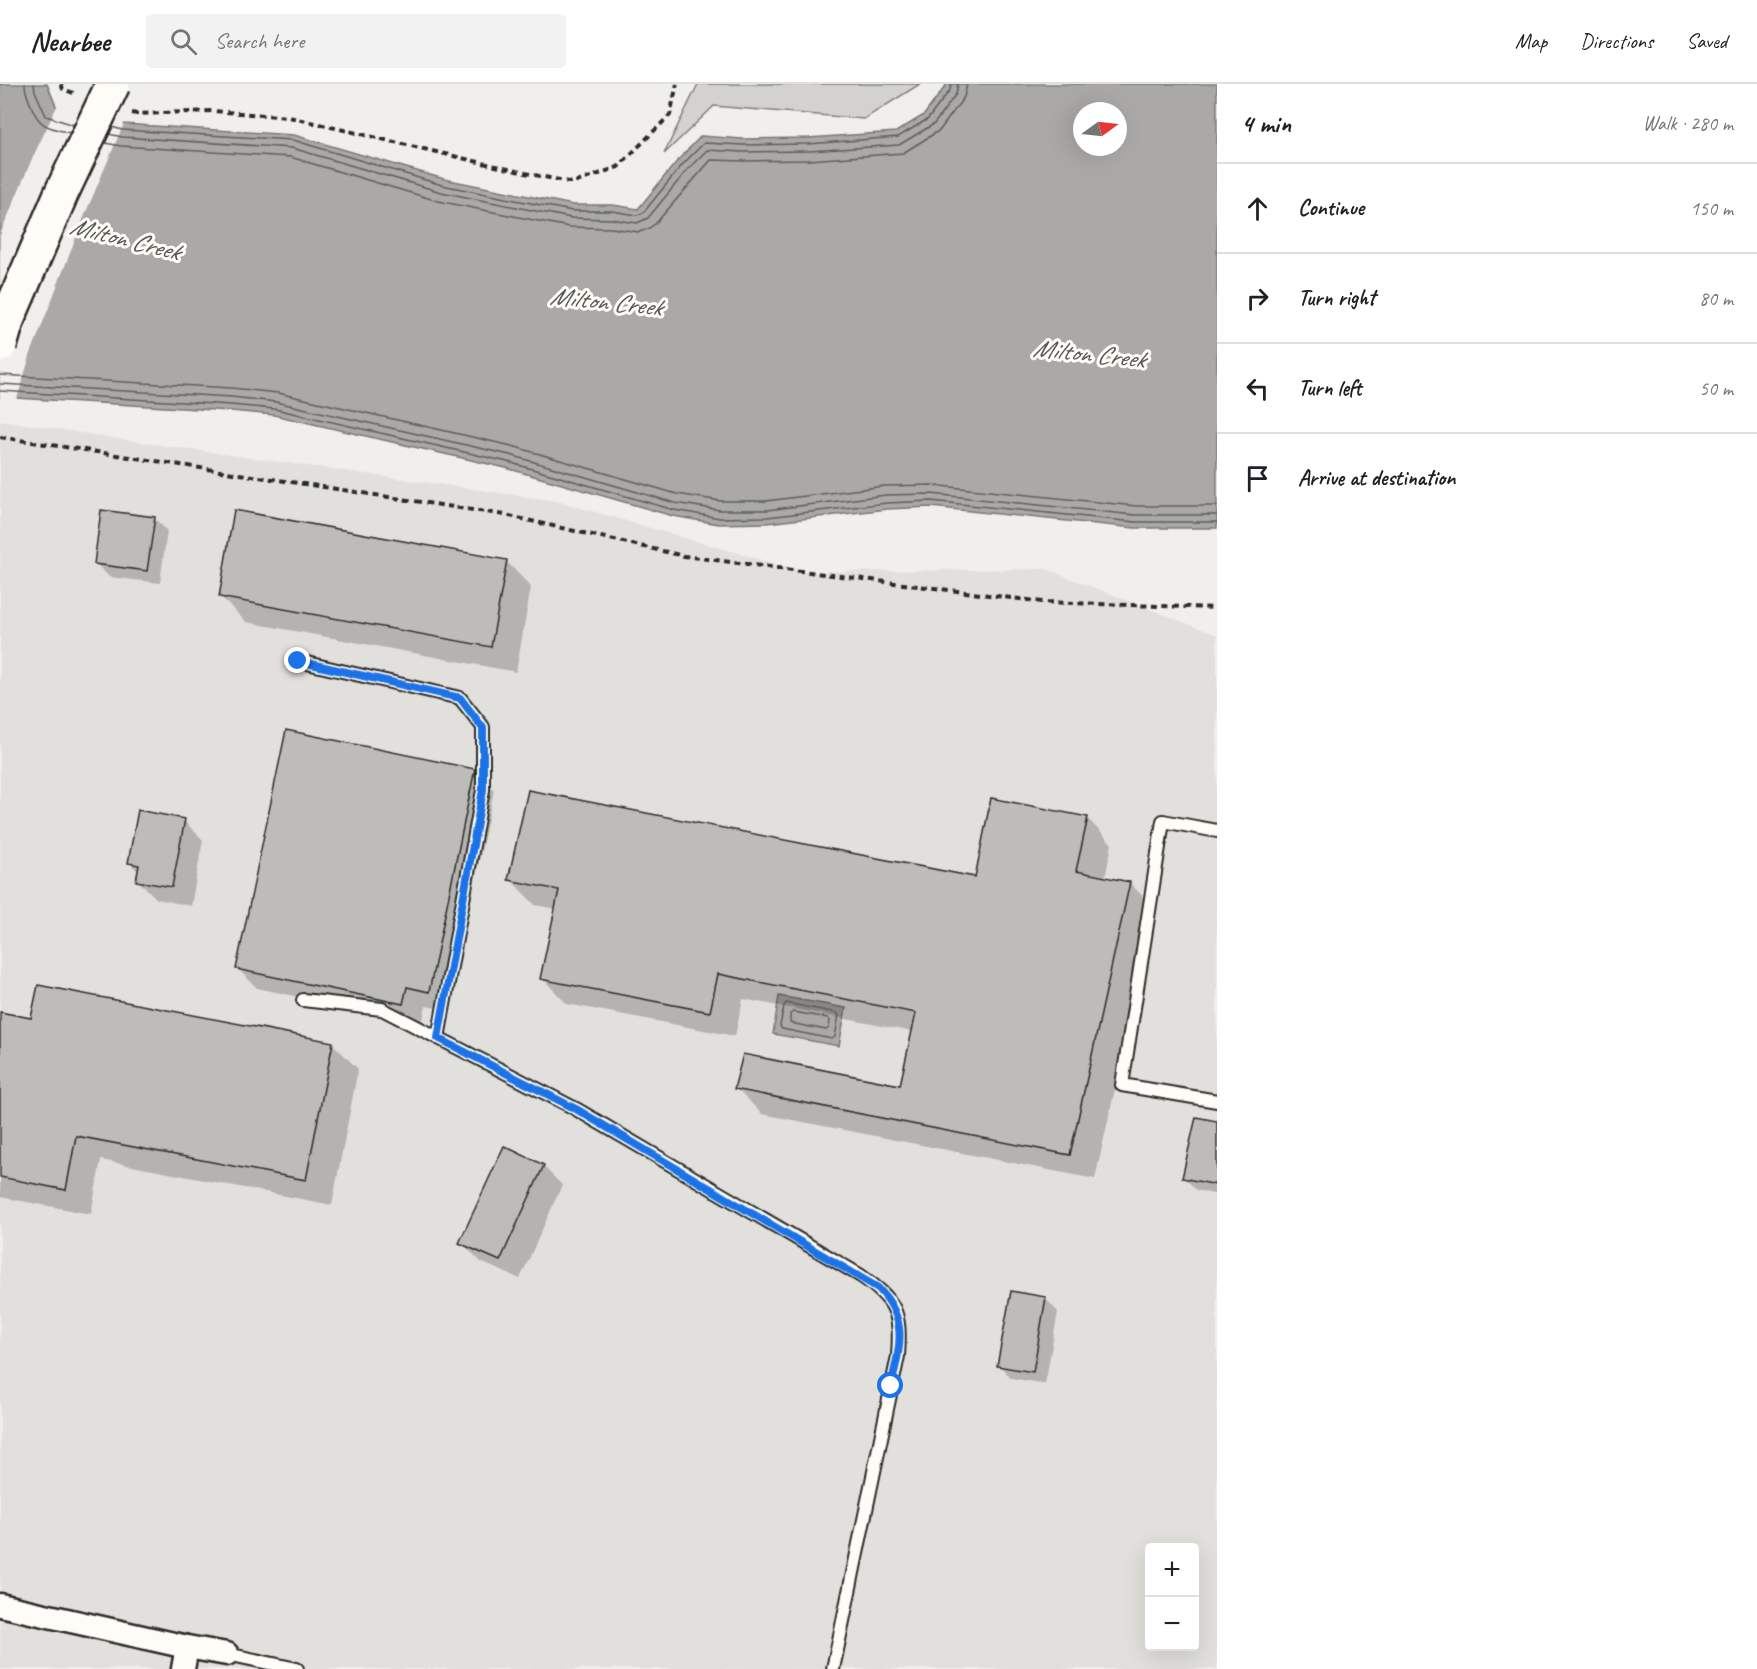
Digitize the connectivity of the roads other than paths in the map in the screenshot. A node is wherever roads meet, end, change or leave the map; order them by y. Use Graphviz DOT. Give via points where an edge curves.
graph roads {
  1 [pos="108,97"];
  2 [pos="0,345"];
  3 [pos="298,661"];
  4 [pos="1217,831"];
  5 [pos="303,1000"];
  6 [pos="438,1038"];
  7 [pos="1217,1101"];
  8 [pos="0,1605"];
  9 [pos="227,1654"];
  10 [pos="185,1658"];
  11 [pos="297,1669"];
  12 [pos="833,1669"];
  1 -- 2 [label="main road, bridge" via="57,204"];
  3 -- 6 [label="lane" via="460,698 483,728 483,790"];
  4 -- 7 [label="lane" via="1163,821 1122,1085"];
  5 -- 6 [label="lane" via="382,1009"];
  6 -- 12 [label="lane" via="576,1109 861,1276 891,1301 900,1329 898,1356"];
  8 -- 10 [label="street"];
  9 -- 10 [label="street"];
  9 -- 11 [label="lane"];
}
